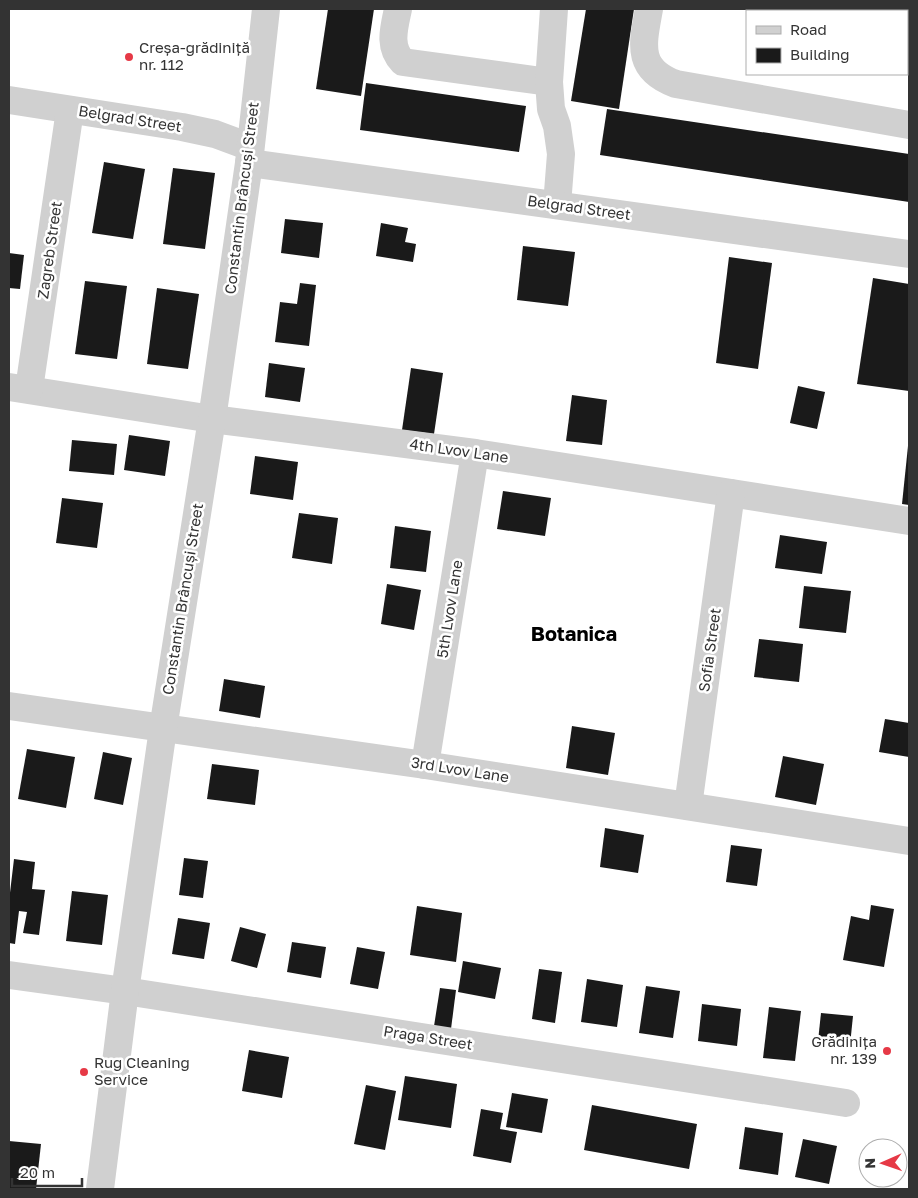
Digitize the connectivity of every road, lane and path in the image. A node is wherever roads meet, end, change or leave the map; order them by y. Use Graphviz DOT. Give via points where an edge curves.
graph roads {
  1 [pos="266,9"];
  2 [pos="398,9"];
  3 [pos="554,9"];
  4 [pos="649,9"];
  5 [pos="549,82"];
  6 [pos="9,100"];
  7 [pos="70,110"];
  8 [pos="909,125"];
  9 [pos="249,155"];
  10 [pos="557,205"];
  11 [pos="909,254"];
  12 [pos="19,388"];
  13 [pos="212,419"];
  14 [pos="475,453"];
  15 [pos="731,493"];
  16 [pos="909,521"];
  17 [pos="9,706"];
  18 [pos="163,729"];
  19 [pos="425,765"];
  20 [pos="688,806"];
  21 [pos="909,841"];
  22 [pos="9,975"];
  23 [pos="125,992"];
  24 [pos="846,1103"];
  25 [pos="100,1189"];
  1 -- 9 [label="street, Constantin Brâncuși Street"];
  2 -- 5 [label="street" via="393,48 402,62"];
  3 -- 5 [label="street"];
  4 -- 8 [label="street" via="643,45 646,60 654,72 666,80"];
  5 -- 10 [label="street" via="561,154"];
  6 -- 7 [label="street, Belgrad Street"];
  7 -- 9 [label="street, Belgrad Street" via="215,134"];
  7 -- 12 [label="street, Zagreb Street"];
  9 -- 10 [label="street, Belgrad Street"];
  9 -- 13 [label="street, Constantin Brâncuși Street"];
  10 -- 11 [label="street, Belgrad Street"];
  12 -- 13 [label="street, 4th Lvov Lane"];
  13 -- 14 [label="street, 4th Lvov Lane"];
  13 -- 18 [label="street, Constantin Brâncuși Street"];
  14 -- 15 [label="street, 4th Lvov Lane"];
  14 -- 19 [label="street, 5th Lvov Lane"];
  15 -- 16 [label="street, 4th Lvov Lane"];
  15 -- 20 [label="street, Sofia Street"];
  17 -- 18 [label="street, 3rd Lvov Lane"];
  18 -- 19 [label="street, 3rd Lvov Lane"];
  18 -- 23 [label="street, Constantin Brâncuși Street"];
  19 -- 20 [label="street, 3rd Lvov Lane"];
  20 -- 21 [label="street, 3rd Lvov Lane"];
  22 -- 23 [label="street, Praga Street"];
  23 -- 24 [label="street, Praga Street"];
  23 -- 25 [label="street, Constantin Brâncuși Street"];
}
